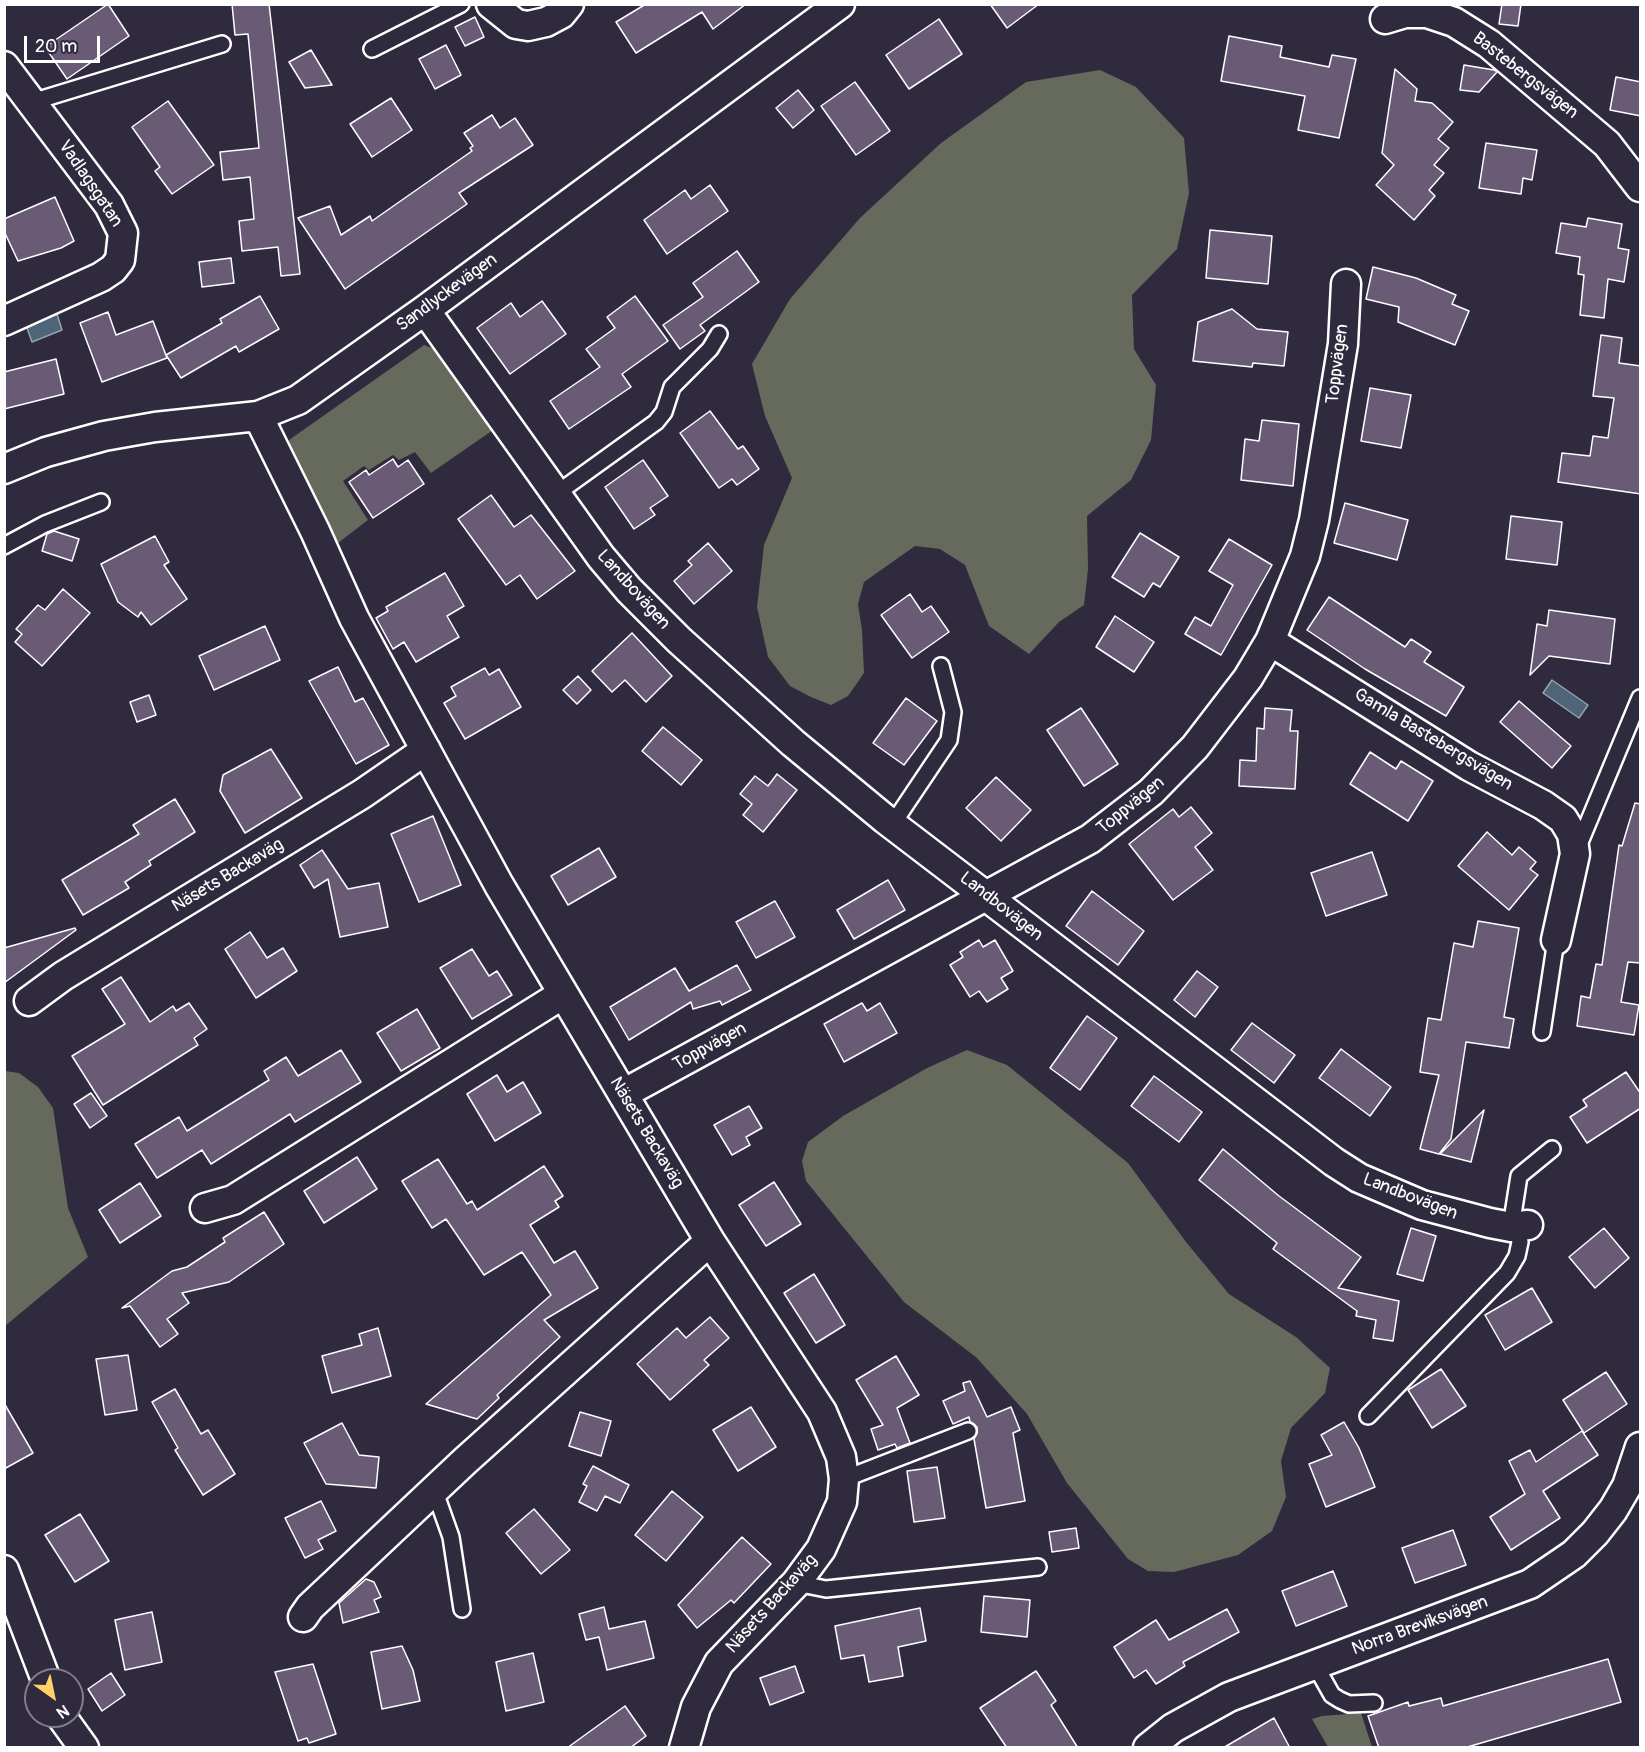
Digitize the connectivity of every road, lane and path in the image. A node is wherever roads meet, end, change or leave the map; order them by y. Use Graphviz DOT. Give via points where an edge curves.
graph roads {
  1 [pos="461,4"];
  2 [pos="491,4"];
  3 [pos="569,4"];
  4 [pos="840,4"];
  5 [pos="1385,19"];
  6 [pos="222,44"];
  7 [pos="372,49"];
  8 [pos="4,66"];
  9 [pos="32,102"];
  10 [pos="1641,187"];
  11 [pos="1346,284"];
  12 [pos="425,310"];
  13 [pos="4,321"];
  14 [pos="719,334"];
  15 [pos="258,416"];
  16 [pos="4,468"];
  17 [pos="556,495"];
  18 [pos="101,502"];
  19 [pos="4,546"];
  20 [pos="1270,641"];
  21 [pos="941,666"];
  22 [pos="1641,698"];
  23 [pos="426,750"];
  24 [pos="892,825"];
  25 [pos="1575,854"];
  26 [pos="987,895"];
  27 [pos="1556,940"];
  28 [pos="563,994"];
  29 [pos="29,1001"];
  30 [pos="1542,1032"];
  31 [pos="623,1094"];
  32 [pos="1552,1149"];
  33 [pos="205,1208"];
  34 [pos="1519,1226"];
  35 [pos="710,1241"];
  36 [pos="1368,1416"];
  37 [pos="968,1431"];
  38 [pos="1641,1447"];
  39 [pos="844,1479"];
  40 [pos="435,1492"];
  41 [pos="1038,1567"];
  42 [pos="4,1570"];
  43 [pos="796,1582"];
  44 [pos="462,1609"];
  45 [pos="303,1617"];
  46 [pos="1314,1663"];
  47 [pos="41,1668"];
  48 [pos="1374,1703"];
  49 [pos="70,1728"];
  50 [pos="84,1748"];
  51 [pos="684,1748"];
  52 [pos="1148,1748"];
  1 -- 7 [label="lane"];
  2 -- 3 [label="street" via="516,24 528,26 561,14"];
  4 -- 12 [label="street, Sandlyckevägen"];
  5 -- 10 [label="street, Bastebergsvägen" via="1405,13 1427,13 1454,22 1489,44 1607,144"];
  6 -- 9 [label="lane"];
  8 -- 9 [label="street, Vadlagsgatan"];
  9 -- 13 [label="street, Vadlagsgatan" via="109,205 123,233 123,248 120,260 101,277"];
  11 -- 20 [label="street, Toppvägen" via="1343,344 1314,520 1302,565"];
  12 -- 15 [label="street, Sandlyckevägen" via="298,399"];
  12 -- 17 [label="street, Landbovägen"];
  14 -- 17 [label="lane" via="711,349 672,387 664,412 656,422"];
  15 -- 16 [label="street, Sandlyckevägen" via="104,436"];
  15 -- 23 [label="street, Näsets Backaväg" via="354,618"];
  17 -- 24 [label="street, Landbovägen" via="608,565 679,640 793,743"];
  18 -- 19 [label="lane" via="45,524"];
  20 -- 25 [label="street, Gamla Bastebergsvägen" via="1469,766 1543,805 1563,819 1572,834"];
  20 -- 26 [label="street, Toppvägen" via="1196,747 1151,792 1090,839"];
  21 -- 24 [label="lane" via="953,712 949,740"];
  22 -- 25 [label="lane, Gamla Bastebergsvägen"];
  23 -- 28 [label="street, Näsets Backaväg"];
  23 -- 29 [label="street, Näsets Backaväg"];
  24 -- 26 [label="street, Landbovägen"];
  25 -- 27 [label="street, Gamla Bastebergsvägen"];
  26 -- 31 [label="street, Toppvägen"];
  26 -- 34 [label="street, Landbovägen" via="1342,1168 1422,1205"];
  27 -- 30 [label="lane"];
  28 -- 31 [label="street, Näsets Backaväg"];
  28 -- 33 [label="street" via="233,1200"];
  31 -- 35 [label="street, Näsets Backaväg"];
  32 -- 34 [label="lane" via="1519,1176"];
  34 -- 36 [label="lane" via="1517,1256 1507,1273"];
  35 -- 39 [label="street, Näsets Backaväg" via="822,1412 841,1457"];
  35 -- 40 [label="street"];
  37 -- 39 [label="lane"];
  38 -- 46 [label="street, Norra Breviksvägen" via="1627,1486 1613,1510 1588,1540 1553,1570 1497,1598"];
  39 -- 43 [label="street, Näsets Backaväg" via="842,1502 834,1523 821,1549"];
  40 -- 44 [label="lane" via="451,1537"];
  40 -- 45 [label="street"];
  41 -- 43 [label="lane" via="826,1588"];
  42 -- 47 [label="street"];
  43 -- 51 [label="street, Näsets Backaväg" via="719,1663 696,1707"];
  46 -- 48 [label="lane" via="1332,1695 1340,1701"];
  46 -- 52 [label="street, Norra Breviksvägen" via="1201,1711"];
  49 -- 50 [label="street"];
}
